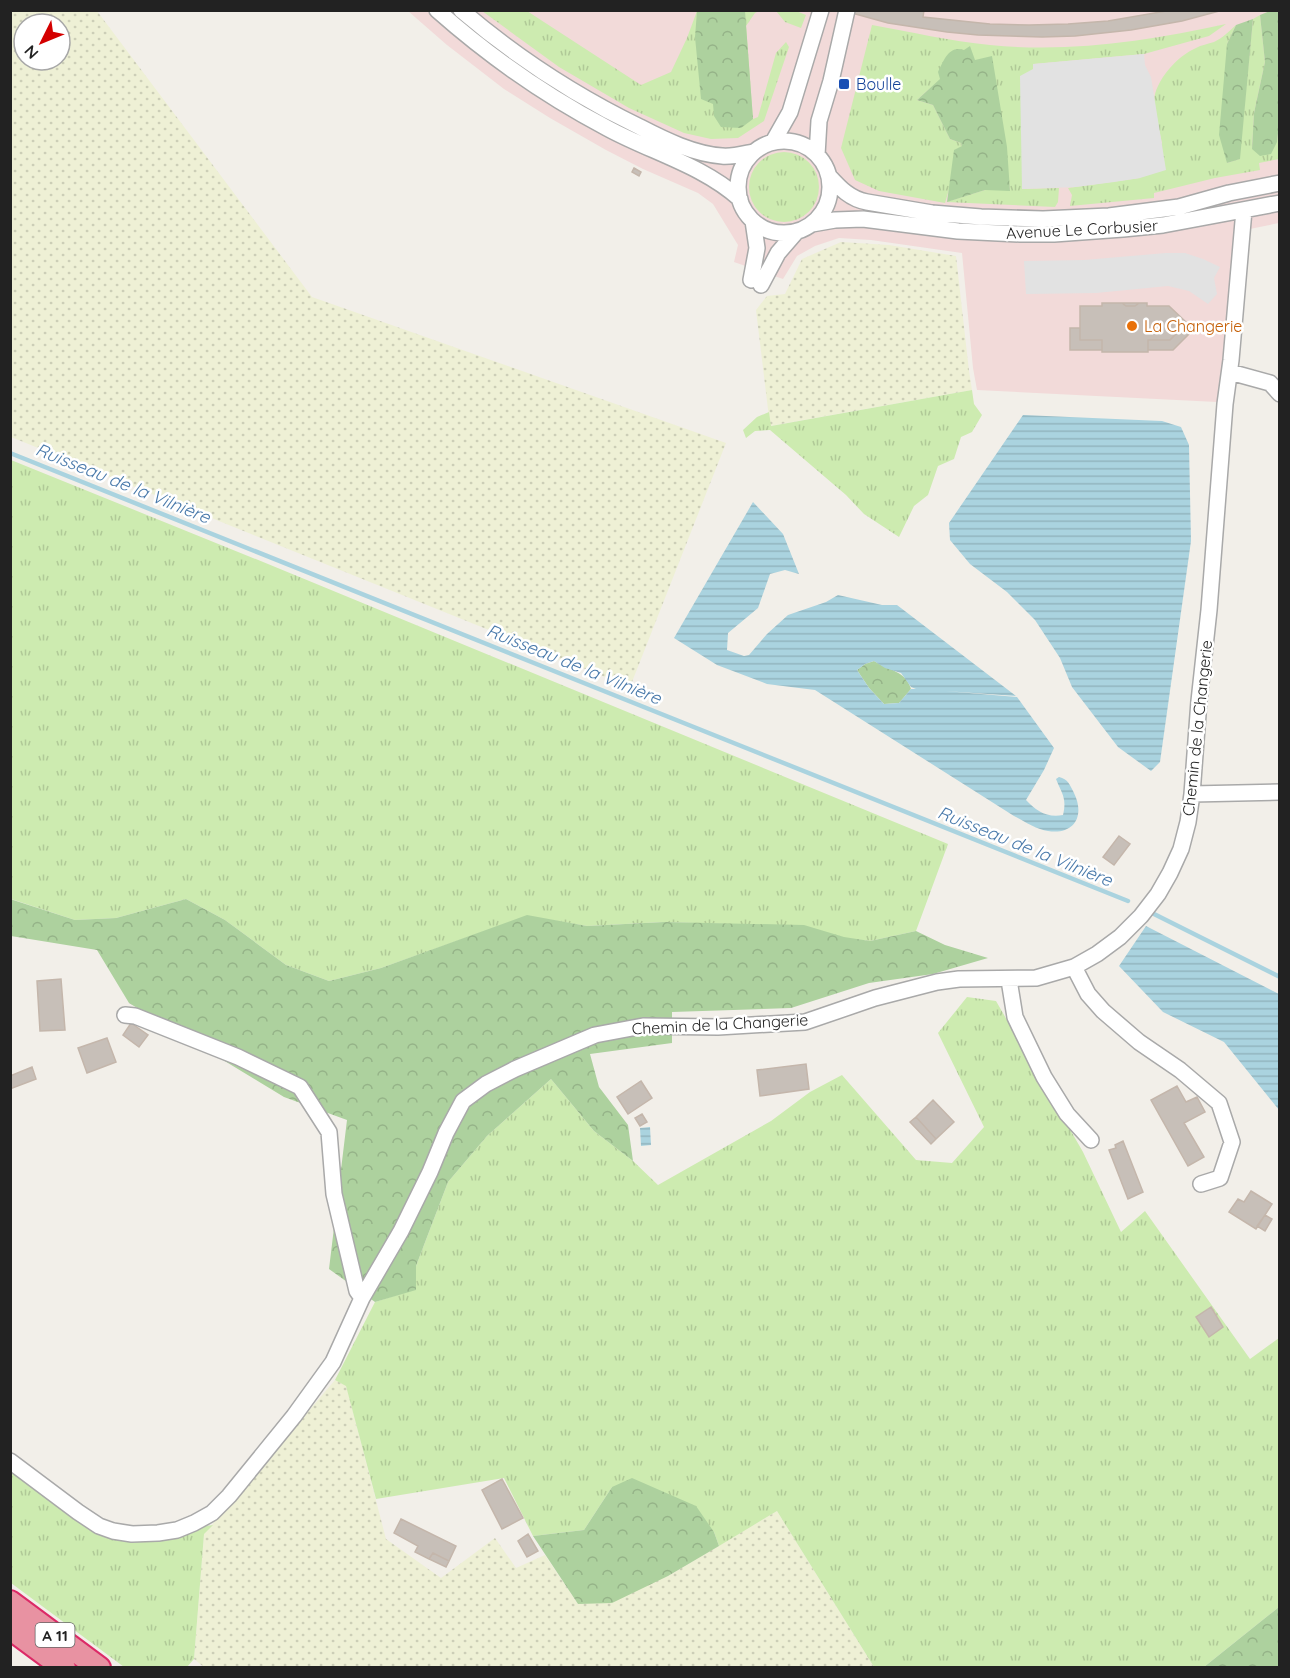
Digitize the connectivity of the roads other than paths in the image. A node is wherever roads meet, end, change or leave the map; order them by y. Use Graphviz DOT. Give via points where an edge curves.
graph roads {
  1 [pos="437,10"];
  2 [pos="461,10"];
  3 [pos="821,10"];
  4 [pos="847,10"];
  5 [pos="774,142"];
  6 [pos="753,152"];
  7 [pos="817,154"];
  8 [pos="829,176"];
  9 [pos="1280,183"];
  10 [pos="740,199"];
  11 [pos="1280,203"];
  12 [pos="1244,210"];
  13 [pos="753,221"];
  14 [pos="812,224"];
  15 [pos="797,231"];
  16 [pos="1230,372"];
  17 [pos="1280,394"];
  18 [pos="1280,792"];
  19 [pos="1192,794"];
  20 [pos="1074,967"];
  21 [pos="1009,980"];
  22 [pos="125,1015"];
  23 [pos="1091,1140"];
  24 [pos="1201,1184"];
  25 [pos="362,1298"];
  26 [pos="10,1461"];
  27 [pos="10,1602"];
  28 [pos="10,1628"];
  29 [pos="64,1668"];
  30 [pos="99,1668"];
  1 -- 10 [label="street" via="533,85 606,128 705,174"];
  2 -- 6 [label="street" via="540,70 644,129 705,153 724,156"];
  3 -- 5 [label="street" via="790,112"];
  4 -- 7 [label="street" via="819,121"];
  5 -- 6 [label="street"];
  5 -- 7 [label="street" via="797,142"];
  6 -- 10 [label="street" via="740,174"];
  7 -- 8 [label="street"];
  8 -- 9 [label="street, Avenue Le Corbusier" via="860,201 932,213 1043,219 1179,207"];
  8 -- 14 [label="street" via="827,205"];
  10 -- 13 [label="street"];
  11 -- 12 [label="street, Avenue Le Corbusier"];
  12 -- 14 [label="street, Avenue Le Corbusier" via="1163,225 1054,234 958,231 863,219"];
  12 -- 16 [label="street, Chemin de la Changerie"];
  13 -- 15 [label="street" via="774,232"];
  13 -- 15 [label="street" via="756,282"];
  14 -- 15 [label="street"];
  16 -- 17 [label="street" via="1270,383"];
  16 -- 19 [label="street, Chemin de la Changerie" via="1224,404"];
  18 -- 19 [label="street"];
  19 -- 20 [label="street, Chemin de la Changerie" via="1181,849 1158,894 1120,937"];
  20 -- 21 [label="street, Chemin de la Changerie" via="1036,978"];
  20 -- 24 [label="street" via="1088,994 1103,1011 1219,1103 1232,1142 1220,1178"];
  21 -- 23 [label="street" via="1015,1017 1044,1077 1067,1114"];
  21 -- 25 [label="street, Chemin de la Changerie" via="937,982 805,1022 643,1026 595,1035 515,1069 463,1101 401,1231"];
  22 -- 25 [label="street" via="238,1057 300,1087 329,1132 334,1194 357,1291"];
  25 -- 26 [label="street, Chemin de la Changerie" via="333,1362 294,1416 229,1496 194,1523 158,1533 113,1531 78,1512"];
  27 -- 30 [label="highway, A 11"];
  28 -- 29 [label="highway, A 11"];
}
